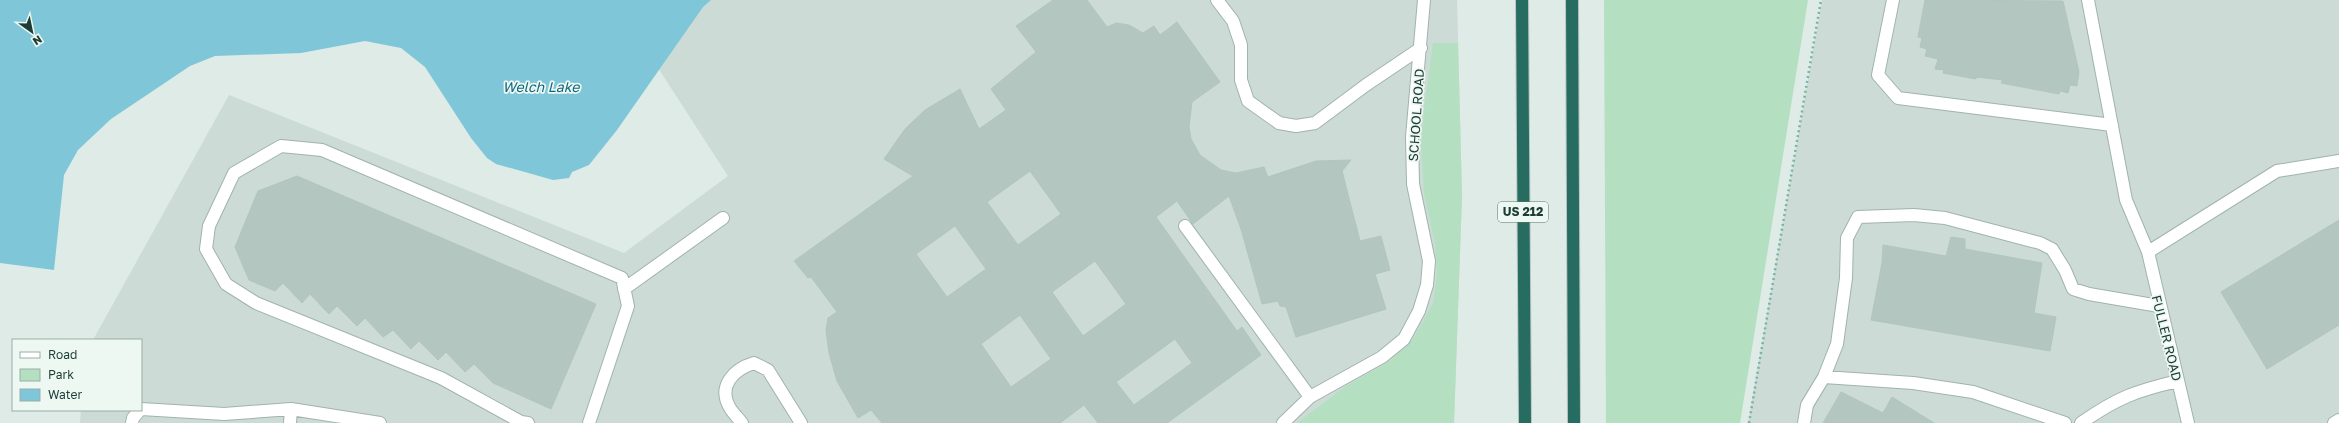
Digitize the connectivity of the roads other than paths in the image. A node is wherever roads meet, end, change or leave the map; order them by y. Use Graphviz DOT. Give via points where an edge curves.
graph roads {
  1 [pos="1217,0"];
  2 [pos="1424,0"];
  3 [pos="1522,0"];
  4 [pos="1572,0"];
  5 [pos="1893,0"];
  6 [pos="2088,0"];
  7 [pos="1421,48"];
  8 [pos="2112,125"];
  9 [pos="2339,161"];
  10 [pos="723,218"];
  11 [pos="1185,226"];
  12 [pos="2148,252"];
  13 [pos="624,289"];
  14 [pos="2159,306"];
  15 [pos="1824,377"];
  16 [pos="2178,381"];
  17 [pos="1310,397"];
  18 [pos="142,409"];
  19 [pos="291,409"];
  20 [pos="138,411"];
  21 [pos="2339,420"];
  22 [pos="132,423"];
  23 [pos="290,423"];
  24 [pos="380,423"];
  25 [pos="528,423"];
  26 [pos="589,423"];
  27 [pos="742,423"];
  28 [pos="802,423"];
  29 [pos="1283,423"];
  30 [pos="1525,423"];
  31 [pos="1574,423"];
  32 [pos="1804,423"];
  33 [pos="2065,423"];
  34 [pos="2081,423"];
  35 [pos="2188,423"];
  36 [pos="2334,423"];
  1 -- 7 [label="street" via="1233,21 1241,45 1241,80 1248,101 1279,123 1296,126 1315,123"];
  2 -- 7 [label="street, SCHOOL ROAD"];
  3 -- 30 [label="highway, US 212"];
  4 -- 31 [label="highway"];
  5 -- 8 [label="street" via="1878,75 1898,98"];
  6 -- 8 [label="street, FULLER ROAD"];
  7 -- 17 [label="street, SCHOOL ROAD" via="1412,137 1413,184 1429,261 1427,285 1419,311 1404,339 1382,357"];
  8 -- 12 [label="street, FULLER ROAD" via="2126,200"];
  9 -- 12 [label="street" via="2277,171"];
  10 -- 13 [label="street"];
  11 -- 17 [label="street"];
  12 -- 14 [label="street, FULLER ROAD"];
  13 -- 25 [label="street" via="622,278 322,150 281,146 234,173 209,226 206,249 226,284 256,303 441,378 521,422"];
  13 -- 26 [label="street" via="628,306"];
  14 -- 15 [label="street" via="2073,289 2052,249 2040,243 1945,218 1914,215 1858,217 1848,238 1846,278 1837,344"];
  14 -- 16 [label="street, FULLER ROAD"];
  15 -- 32 [label="street" via="1807,405"];
  15 -- 33 [label="street" via="1913,383 1973,392"];
  16 -- 34 [label="street" via="2140,390 2110,403"];
  16 -- 35 [label="street, FULLER ROAD"];
  17 -- 29 [label="street, SCHOOL ROAD"];
  18 -- 19 [label="street" via="224,414"];
  19 -- 23 [label="street"];
  19 -- 24 [label="street"];
  20 -- 22 [label="street"];
  21 -- 36 [label="street"];
  27 -- 28 [label="street" via="726,398 726,386 740,367 754,363 768,370"];
}
